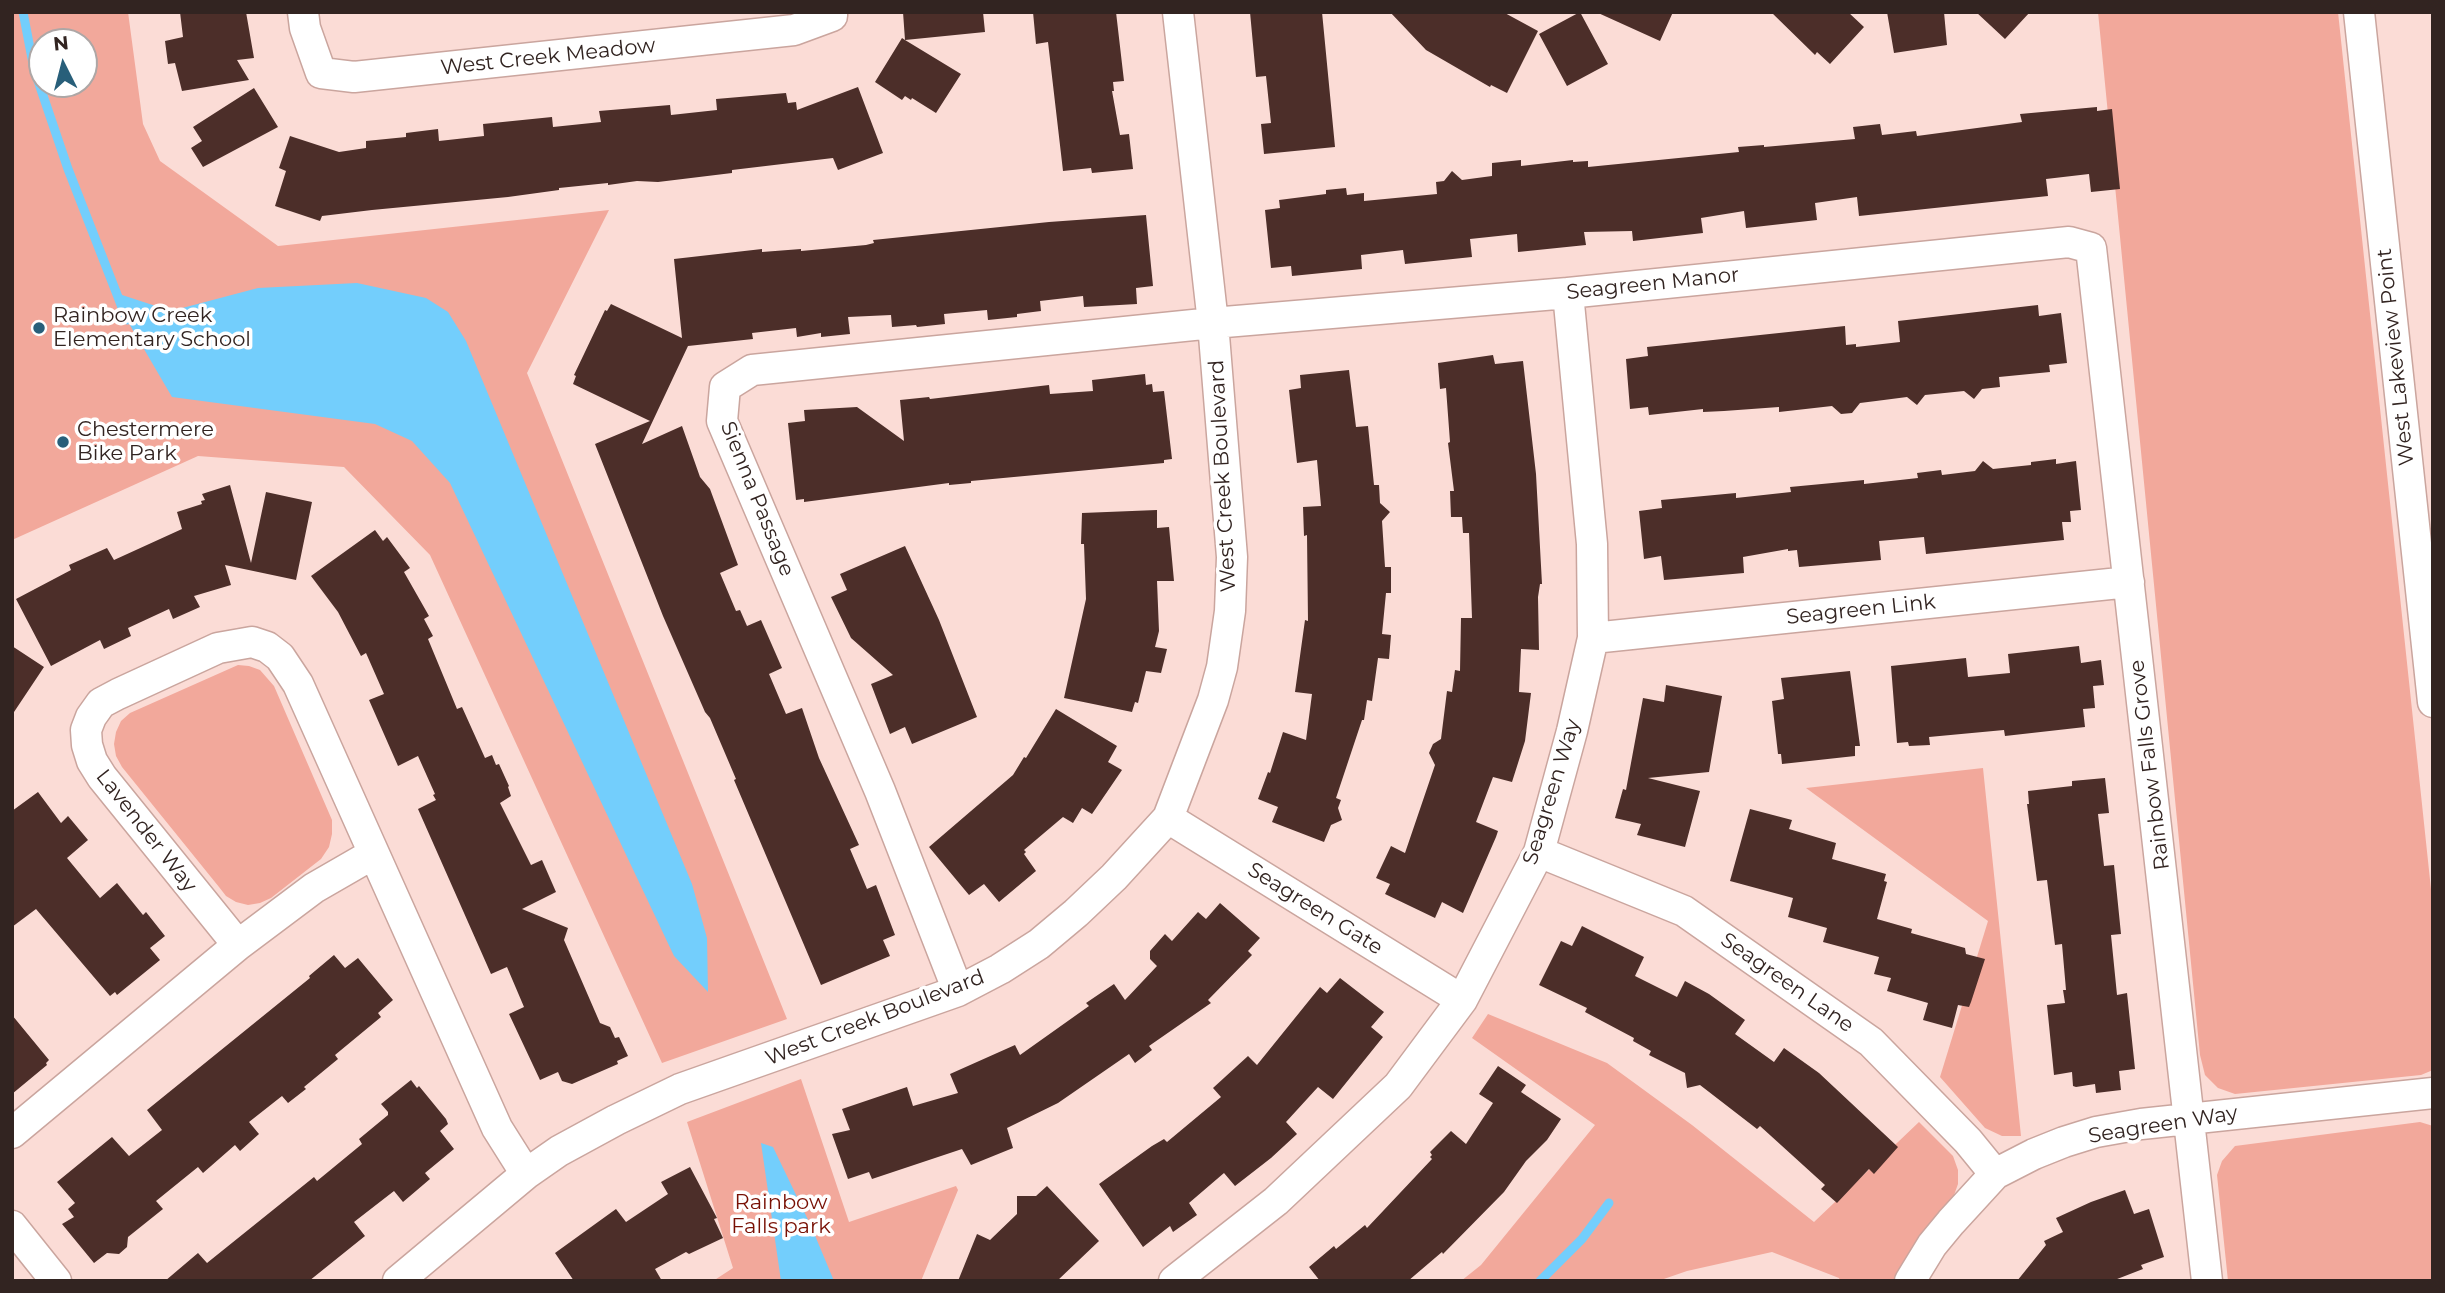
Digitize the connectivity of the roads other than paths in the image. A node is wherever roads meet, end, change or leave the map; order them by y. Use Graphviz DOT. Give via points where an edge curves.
graph roads {
  1 [pos="303,12"];
  2 [pos="832,12"];
  3 [pos="1178,12"];
  4 [pos="2359,12"];
  5 [pos="2091,248"];
  6 [pos="1568,293"];
  7 [pos="1213,323"];
  8 [pos="2129,582"];
  9 [pos="1593,638"];
  10 [pos="2433,702"];
  11 [pos="1168,818"];
  12 [pos="1539,852"];
  13 [pos="373,854"];
  14 [pos="238,945"];
  15 [pos="958,991"];
  16 [pos="1462,1000"];
  17 [pos="2433,1093"];
  18 [pos="2190,1117"];
  19 [pos="12,1133"];
  20 [pos="526,1174"];
  21 [pos="1995,1174"];
  22 [pos="12,1226"];
  23 [pos="56,1281"];
  24 [pos="398,1281"];
  25 [pos="1174,1281"];
  26 [pos="1910,1281"];
  27 [pos="2207,1281"];
  1 -- 2 [label="street, West Creek Meadow" via="321,73 354,77 794,30 832,16"];
  3 -- 7 [label="street, West Creek Boulevard"];
  4 -- 10 [label="street, West Lakeview Point"];
  5 -- 6 [label="street, Seagreen Manor" via="2052,243"];
  5 -- 8 [label="street, Rainbow Falls Grove"];
  6 -- 7 [label="street, Seagreen Manor"];
  6 -- 9 [label="street, Seagreen Way" via="1592,544"];
  7 -- 11 [label="street, West Creek Boulevard" via="1232,557 1230,611 1213,700"];
  7 -- 15 [label="street, Sienna Passage" via="752,370 725,387 722,421 880,791"];
  8 -- 9 [label="street, Seagreen Link"];
  8 -- 18 [label="street, Rainbow Falls Grove"];
  9 -- 12 [label="street, Seagreen Way"];
  11 -- 15 [label="street, West Creek Boulevard" via="1114,877 1039,944"];
  11 -- 16 [label="street, Seagreen Gate"];
  12 -- 16 [label="street, Seagreen Way"];
  12 -- 21 [label="street, Seagreen Lane" via="1684,911 1871,1042"];
  13 -- 14 [label="street" via="314,888"];
  13 -- 14 [label="street, Lavender Way" via="298,684 280,657 267,647 252,642 218,648 101,703 86,730 92,761"];
  13 -- 20 [label="street, Lavender Way" via="497,1128"];
  14 -- 19 [label="street"];
  15 -- 20 [label="street, West Creek Boulevard" via="680,1089 559,1151"];
  16 -- 25 [label="street, Seagreen Way" via="1398,1086 1276,1201"];
  17 -- 18 [label="street, Seagreen Way"];
  18 -- 21 [label="street, Seagreen Way" via="2096,1132"];
  18 -- 27 [label="street, Rainbow Falls Grove"];
  20 -- 24 [label="street, West Creek Boulevard"];
  21 -- 26 [label="street, Seagreen Way" via="1932,1245"];
  22 -- 23 [label="street"];
}
